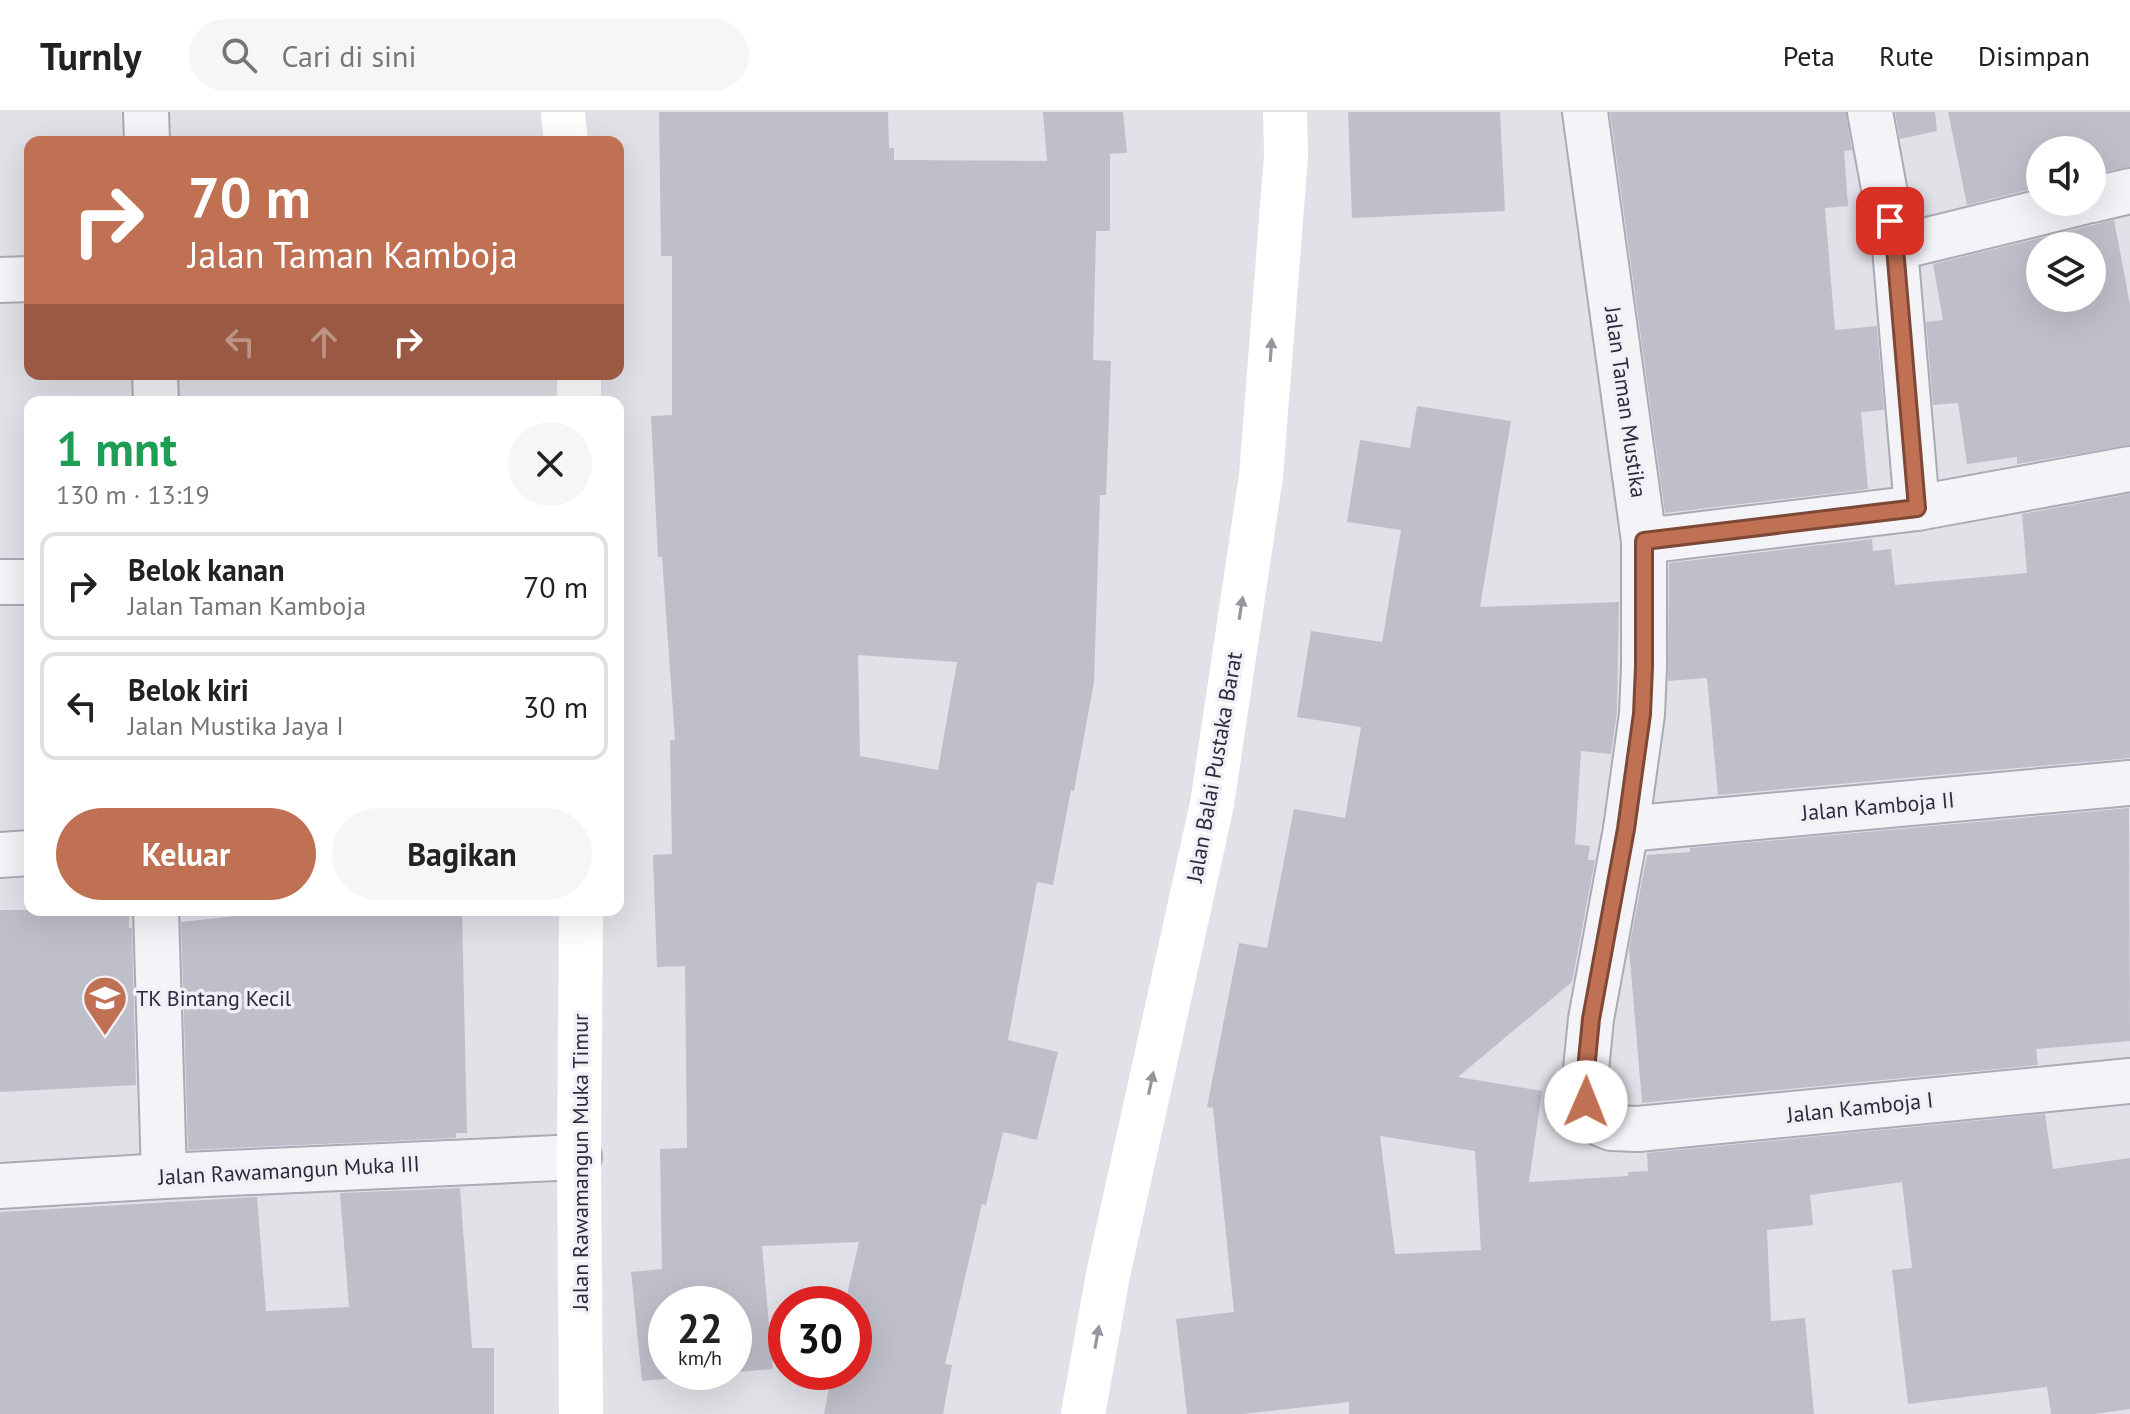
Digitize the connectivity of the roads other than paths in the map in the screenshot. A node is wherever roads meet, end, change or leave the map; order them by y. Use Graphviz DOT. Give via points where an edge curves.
graph roads {
  1 [pos="146,112"];
  2 [pos="563,112"];
  3 [pos="1285,112"];
  4 [pos="1585,112"];
  5 [pos="1870,112"];
  6 [pos="147,136"];
  7 [pos="565,136"];
  8 [pos="2130,191"];
  9 [pos="2106,197"];
  10 [pos="2026,216"];
  11 [pos="1895,248"];
  12 [pos="24,279"];
  13 [pos="0,280"];
  14 [pos="2130,469"];
  15 [pos="1917,508"];
  16 [pos="1644,541"];
  17 [pos="0,582"];
  18 [pos="24,582"];
  19 [pos="2130,783"];
  20 [pos="1626,829"];
  21 [pos="24,853"];
  22 [pos="0,855"];
  23 [pos="156,916"];
  24 [pos="581,916"];
  25 [pos="2130,1081"];
  26 [pos="1592,1120"];
  27 [pos="579,1157"];
  28 [pos="164,1176"];
  29 [pos="0,1186"];
  30 [pos="581,1414"];
  31 [pos="1083,1414"];
  1 -- 6 [label="street"];
  2 -- 7 [label="street"];
  31 -- 3 [label="street, Jalan Balai Pustaka Barat, one-way" via="1108,1275 1212,804 1261,476"];
  4 -- 16 [label="street, Jalan Taman Mustika"];
  5 -- 11 [label="street"];
  8 -- 9 [label="street"];
  10 -- 11 [label="street"];
  11 -- 15 [label="street"];
  12 -- 13 [label="street"];
  14 -- 15 [label="street"];
  15 -- 16 [label="street"];
  16 -- 20 [label="street, Jalan Taman Mustika" via="1642,714"];
  17 -- 18 [label="street"];
  19 -- 20 [label="street, Jalan Kamboja II"];
  20 -- 26 [label="street, Jalan Taman Mustika" via="1591,1019 1585,1080"];
  21 -- 22 [label="street"];
  23 -- 28 [label="street"];
  24 -- 27 [label="street, Jalan Rawamangun Muka Timur"];
  25 -- 26 [label="street, Jalan Kamboja I" via="1638,1129 1611,1128"];
  27 -- 28 [label="street, Jalan Rawamangun Muka III"];
  27 -- 30 [label="street, Jalan Rawamangun Muka Timur"];
  28 -- 29 [label="street, Jalan Rawamangun Muka III"];
}
